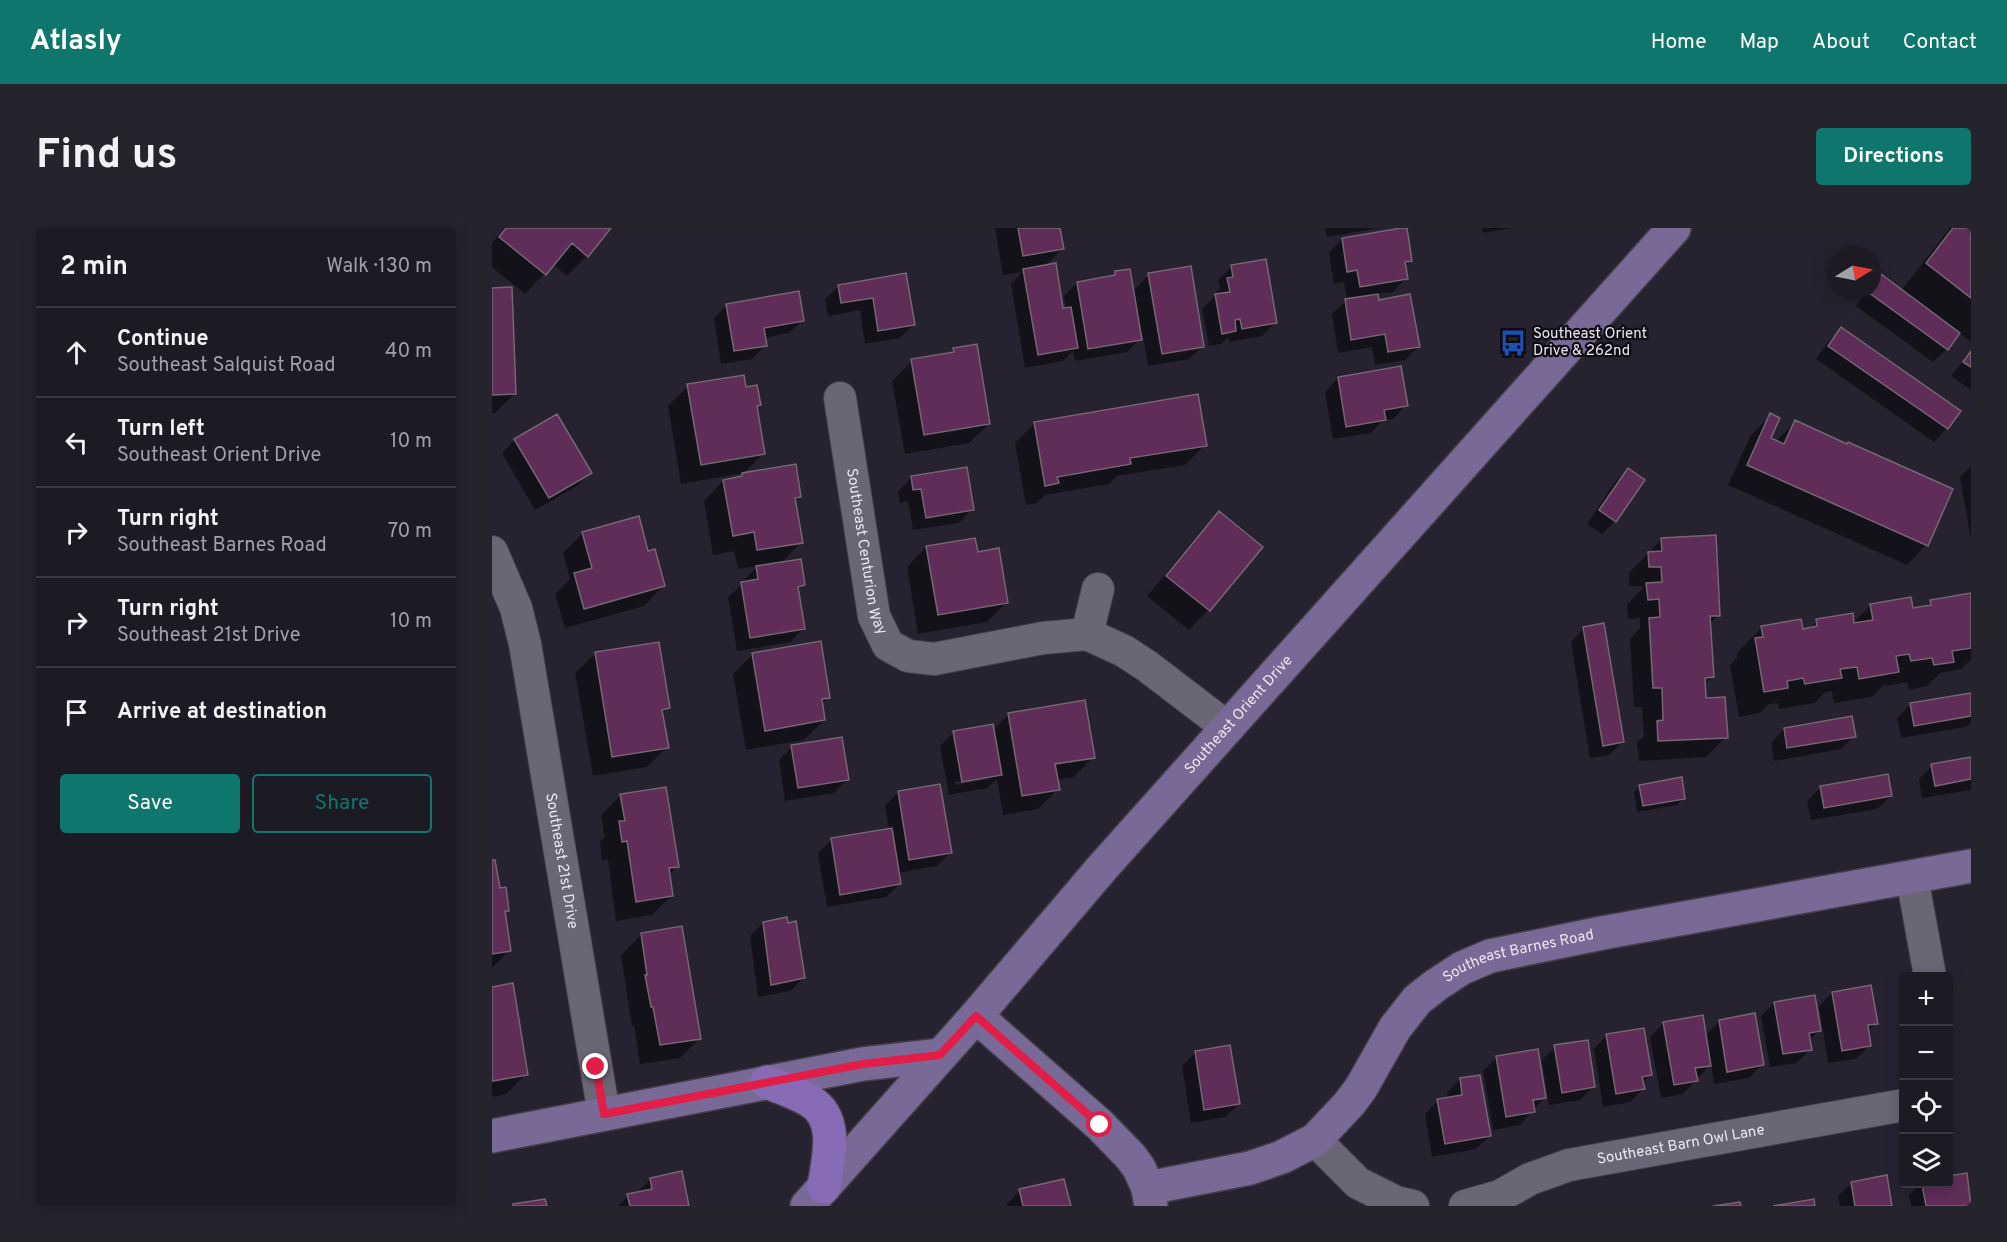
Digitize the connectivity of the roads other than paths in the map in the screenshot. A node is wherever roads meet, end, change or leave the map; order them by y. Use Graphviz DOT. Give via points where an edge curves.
graph roads {
  1 [pos="1674,228"];
  2 [pos="840,398"];
  3 [pos="492,552"];
  4 [pos="1098,590"];
  5 [pos="504,610"];
  6 [pos="1087,634"];
  7 [pos="1228,728"];
  8 [pos="1971,866"];
  9 [pos="1912,877"];
  10 [pos="1929,972"];
  11 [pos="976,1016"];
  12 [pos="940,1055"];
  13 [pos="767,1082"];
  14 [pos="1899,1106"];
  15 [pos="604,1114"];
  16 [pos="492,1136"];
  17 [pos="1315,1140"];
  18 [pos="816,1197"];
  19 [pos="1149,1197"];
  20 [pos="1413,1206"];
  21 [pos="1465,1206"];
  1 -- 7 [label="street, Southeast Orient Drive"];
  2 -- 6 [label="street, Southeast Centurion Way" via="874,616 888,645 908,656 934,659 1043,638"];
  3 -- 5 [label="street, Southeast 21st Drive"];
  4 -- 6 [label="street"];
  5 -- 15 [label="street, Southeast 21st Drive" via="527,656"];
  6 -- 7 [label="street, Southeast Centurion Way" via="1147,666"];
  7 -- 11 [label="street, Southeast Orient Drive"];
  8 -- 9 [label="street, Southeast Barnes Road"];
  9 -- 10 [label="street"];
  9 -- 17 [label="street, Southeast Barnes Road" via="1524,948 1462,968 1417,1000 1395,1028 1361,1088"];
  11 -- 12 [label="street, Southeast Orient Drive"];
  11 -- 19 [label="street" via="1131,1157"];
  12 -- 13 [label="street"];
  12 -- 18 [label="street, Southeast Orient Drive"];
  13 -- 15 [label="street"];
  13 -- 18 [label="main road" via="812,1102 823,1112 830,1146"];
  14 -- 21 [label="street, Southeast Barn Owl Lane" via="1569,1165 1530,1179 1500,1196"];
  15 -- 16 [label="street"];
  17 -- 19 [label="street, Southeast Barnes Road" via="1250,1168"];
  17 -- 20 [label="street" via="1358,1183"];
}
